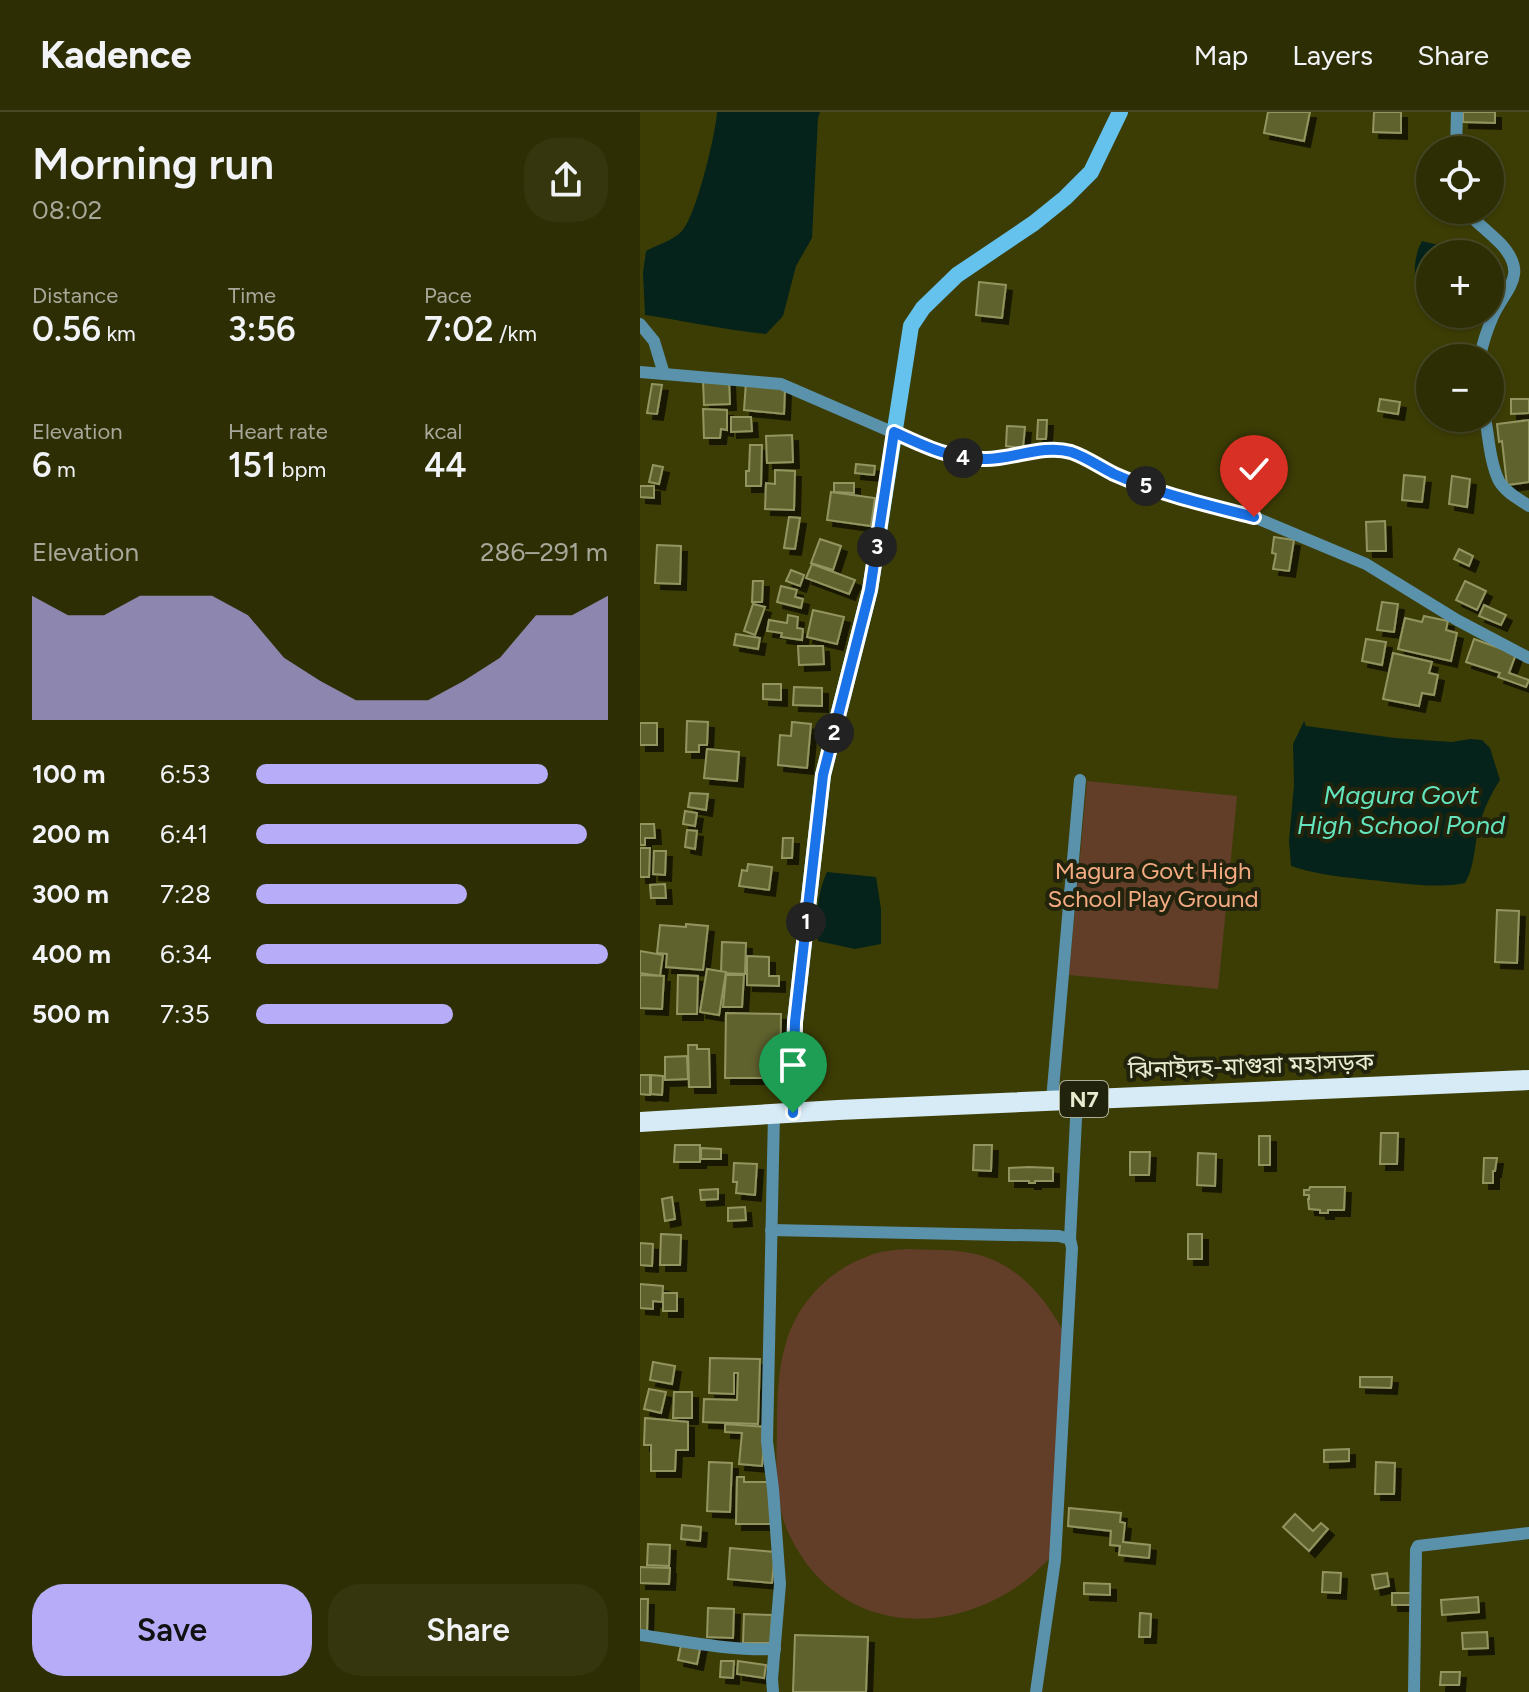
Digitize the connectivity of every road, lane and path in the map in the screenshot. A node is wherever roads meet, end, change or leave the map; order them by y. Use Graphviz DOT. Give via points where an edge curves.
graph roads {
  1 [pos="1120,112"];
  2 [pos="1457,112"];
  3 [pos="1456,136"];
  4 [pos="1479,224"];
  5 [pos="640,324"];
  6 [pos="1483,344"];
  7 [pos="640,372"];
  8 [pos="664,374"];
  9 [pos="894,432"];
  10 [pos="1488,432"];
  11 [pos="1529,506"];
  12 [pos="1529,658"];
  13 [pos="1080,780"];
  14 [pos="1529,1080"];
  15 [pos="1077,1099"];
  16 [pos="1052,1100"];
  17 [pos="783,1113"];
  18 [pos="640,1122"];
  19 [pos="771,1230"];
  20 [pos="1070,1239"];
  21 [pos="1529,1533"];
  22 [pos="640,1635"];
  23 [pos="775,1649"];
  24 [pos="773,1692"];
  25 [pos="1036,1692"];
  26 [pos="1414,1692"];
  1 -- 9 [label="main road" via="1091,172 1065,198 957,275 923,308 911,326"];
  2 -- 3 [label="street"];
  4 -- 6 [label="street" via="1514,264 1507,295"];
  5 -- 8 [label="street" via="654,341"];
  7 -- 8 [label="street"];
  8 -- 9 [label="street" via="781,384"];
  9 -- 12 [label="street" via="960,458 1068,451 1171,495 1254,517 1366,564"];
  9 -- 17 [label="main road" via="870,590 823,775"];
  10 -- 11 [label="street" via="1500,483"];
  13 -- 16 [label="street"];
  14 -- 15 [label="highway, ঝিনাইদহ-মাগুরা মহাসড়ক / N7"];
  15 -- 16 [label="highway, ঝিনাইদহ-মাগুরা মহাসড়ক / N7"];
  15 -- 20 [label="street"];
  16 -- 17 [label="highway, ঝিনাইদহ-মাগুরা মহাসড়ক / N7"];
  17 -- 18 [label="highway, ঝিনাইদহ-মাগুরা মহাসড়ক / N7"];
  17 -- 19 [label="street"];
  19 -- 20 [label="street"];
  19 -- 23 [label="street" via="767,1441 780,1584"];
  20 -- 25 [label="street" via="1055,1560"];
  21 -- 26 [label="street" via="1418,1546"];
  22 -- 23 [label="street"];
  23 -- 24 [label="street"];
}
